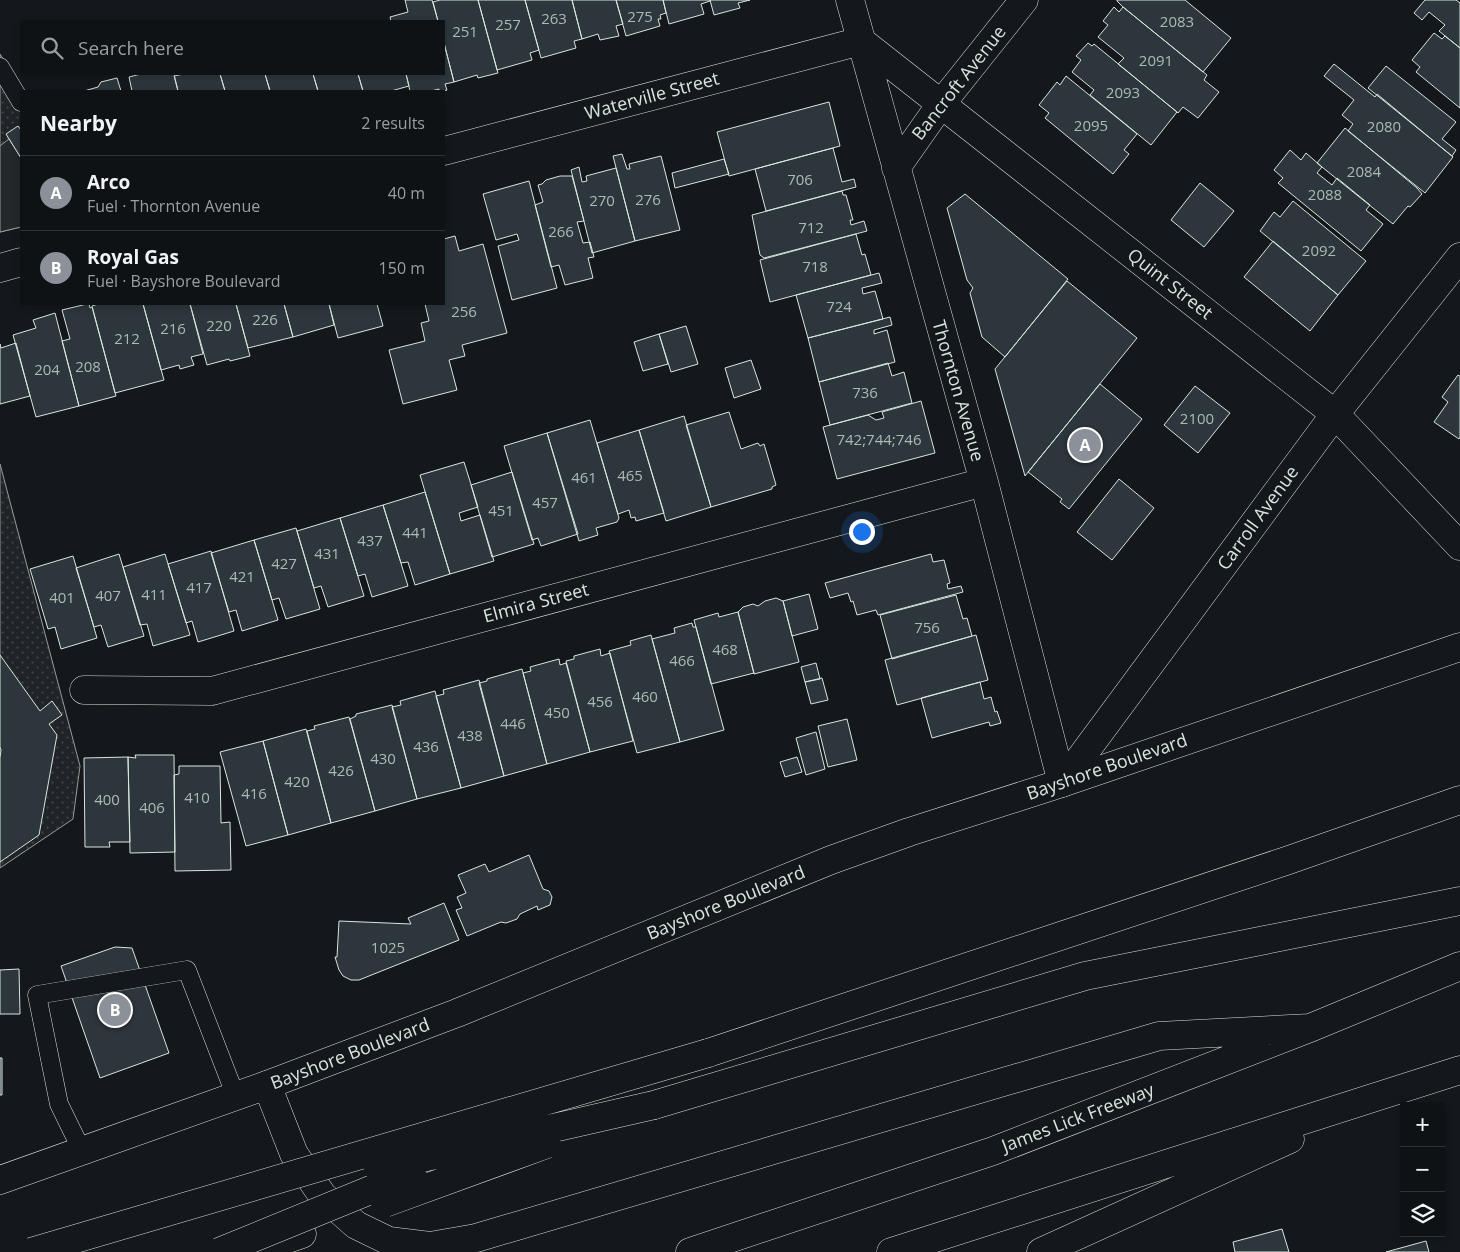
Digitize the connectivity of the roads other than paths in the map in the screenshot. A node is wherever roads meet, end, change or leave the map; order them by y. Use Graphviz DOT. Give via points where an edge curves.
graph roads {
  1 [pos="850,0"];
  2 [pos="1024,0"];
  3 [pos="861,41"];
  4 [pos="0,67"];
  5 [pos="20,100"];
  6 [pos="941,104"];
  7 [pos="445,151"];
  8 [pos="896,168"];
  9 [pos="1460,257"];
  10 [pos="20,262"];
  11 [pos="0,268"];
  12 [pos="1335,414"];
  13 [pos="984,482"];
  14 [pos="1460,546"];
  15 [pos="1460,647"];
  16 [pos="84,690"];
  17 [pos="1062,783"];
  18 [pos="1460,800"];
  19 [pos="1460,902"];
  20 [pos="1460,966"];
  21 [pos="1310,1028"];
  22 [pos="708,1053"];
  23 [pos="1460,1070"];
  24 [pos="267,1085"];
  25 [pos="1399,1088"];
  26 [pos="236,1097"];
  27 [pos="654,1105"];
  28 [pos="82,1151"];
  29 [pos="0,1180"];
  30 [pos="31,1252"];
  31 [pos="78,1252"];
  32 [pos="218,1252"];
  33 [pos="250,1252"];
  34 [pos="690,1252"];
  35 [pos="891,1252"];
  36 [pos="1041,1252"];
  1 -- 3 [label="main road, Thornton Avenue"];
  2 -- 6 [label="main road, Bancroft Avenue"];
  3 -- 6 [label="main road, Quint Street"];
  3 -- 7 [label="main road, Waterville Street"];
  3 -- 8 [label="main road, Thornton Avenue"];
  4 -- 5 [label="lane"];
  6 -- 8 [label="main road, Bancroft Avenue"];
  6 -- 12 [label="main road, Quint Street"];
  8 -- 13 [label="main road, Thornton Avenue"];
  9 -- 12 [label="main road, Carroll Avenue"];
  10 -- 11 [label="main road"];
  12 -- 14 [label="main road, Quint Street"];
  12 -- 17 [label="main road, Carroll Avenue"];
  13 -- 16 [label="main road, Elmira Street" via="212,691"];
  13 -- 17 [label="main road, Thornton Avenue"];
  15 -- 17 [label="main road, Bayshore Boulevard"];
  17 -- 24 [label="main road, Bayshore Boulevard" via="831,860 458,1013"];
  18 -- 22 [label="main road"];
  19 -- 27 [label="main road" via="1085,976"];
  20 -- 21 [label="main road, James Lick Freeway"];
  21 -- 24 [label="main road" via="1159,1036 476,1238 430,1246 389,1241 372,1233 356,1225 322,1195 294,1154"];
  21 -- 34 [label="main road, James Lick Freeway" via="993,1151"];
  22 -- 30 [label="main road, bridge"];
  22 -- 32 [label="main road, bridge"];
  23 -- 25 [label="main road"];
  24 -- 26 [label="main road, Bayshore Boulevard"];
  25 -- 35 [label="main road"];
  25 -- 36 [label="main road"];
  26 -- 28 [label="main road, Bayshore Boulevard"];
  26 -- 28 [label="lane" via="187,970 37,995 59,1104"];
  27 -- 31 [label="main road, bridge" via="281,1190"];
  27 -- 33 [label="main road, bridge"];
  28 -- 29 [label="main road, Bayshore Boulevard"];
}
